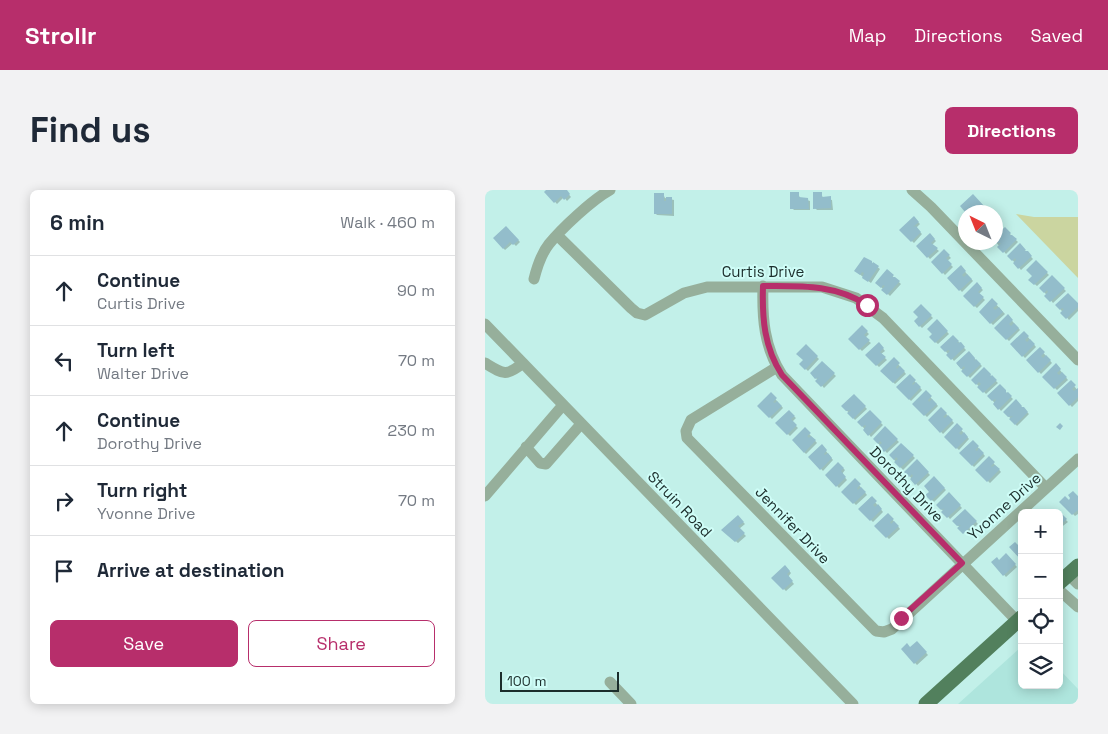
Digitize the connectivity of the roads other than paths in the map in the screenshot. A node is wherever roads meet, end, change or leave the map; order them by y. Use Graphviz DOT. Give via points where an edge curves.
graph roads {
  1 [pos="609,190"];
  2 [pos="912,190"];
  3 [pos="558,236"];
  4 [pos="534,279"];
  5 [pos="763,286"];
  6 [pos="485,324"];
  7 [pos="1078,360"];
  8 [pos="485,363"];
  9 [pos="523,363"];
  10 [pos="777,367"];
  11 [pos="563,405"];
  12 [pos="581,424"];
  13 [pos="526,447"];
  14 [pos="1078,459"];
  15 [pos="1046,488"];
  16 [pos="485,496"];
  17 [pos="962,563"];
  18 [pos="1063,594"];
  19 [pos="1078,607"];
  20 [pos="1018,617"];
  21 [pos="1018,621"];
  22 [pos="882,632"];
  23 [pos="610,682"];
  24 [pos="631,704"];
  25 [pos="853,704"];
  26 [pos="926,704"];
  1 -- 3 [label="street"];
  2 -- 7 [label="street"];
  3 -- 4 [label="street" via="549,244"];
  3 -- 5 [label="street, Curtis Drive" via="641,315 649,314 673,298 698,288"];
  5 -- 10 [label="street, Dorothy Drive" via="765,335"];
  5 -- 15 [label="street, Curtis Drive" via="822,287 849,294 867,305"];
  6 -- 9 [label="street, Struin Road"];
  8 -- 9 [label="street" via="500,373 511,373"];
  9 -- 11 [label="street, Struin Road"];
  10 -- 17 [label="street, Dorothy Drive"];
  10 -- 22 [label="street, Jennifer Drive" via="691,420 686,435 689,442 871,627"];
  11 -- 12 [label="street, Struin Road"];
  11 -- 13 [label="street"];
  12 -- 13 [label="street" via="545,464"];
  12 -- 25 [label="street, Struin Road"];
  13 -- 16 [label="street"];
  14 -- 15 [label="street, Yvonne Drive"];
  15 -- 17 [label="street, Yvonne Drive"];
  17 -- 20 [label="street, Dorothy Drive"];
  17 -- 22 [label="street, Yvonne Drive" via="893,629"];
  18 -- 19 [label="street"];
  21 -- 26 [label="main road"];
  23 -- 24 [label="street"];
}
